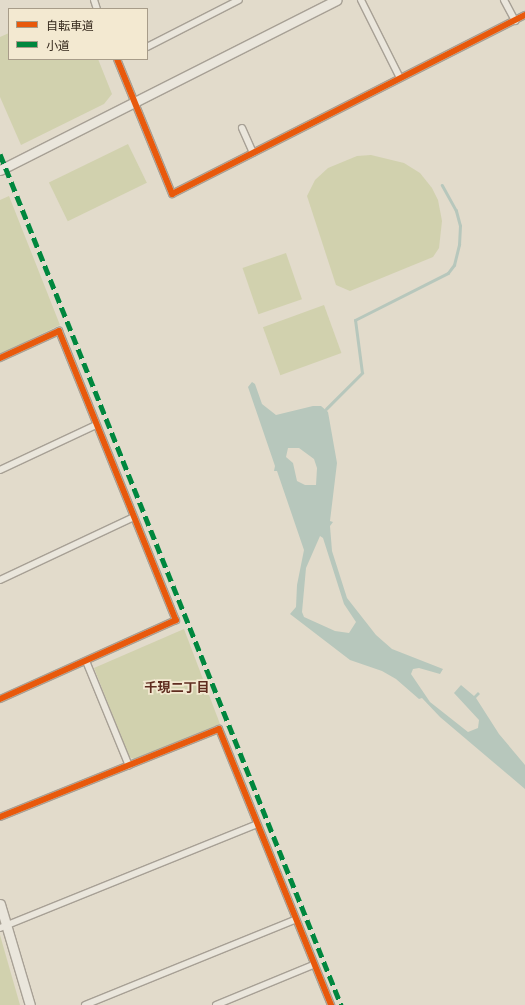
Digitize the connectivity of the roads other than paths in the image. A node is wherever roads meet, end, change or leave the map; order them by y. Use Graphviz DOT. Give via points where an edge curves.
graph roads {
  1 [pos="239,0"];
  2 [pos="336,0"];
  3 [pos="362,0"];
  4 [pos="504,0"];
  5 [pos="525,15"];
  6 [pos="515,20"];
  7 [pos="148,46"];
  8 [pos="119,60"];
  9 [pos="400,78"];
  10 [pos="136,102"];
  11 [pos="242,128"];
  12 [pos="254,152"];
  13 [pos="0,170"];
  14 [pos="0,358"];
  15 [pos="96,425"];
  16 [pos="0,470"];
  17 [pos="134,517"];
  18 [pos="0,580"];
  19 [pos="86,661"];
  20 [pos="0,699"];
  21 [pos="128,766"];
  22 [pos="0,817"];
  23 [pos="257,824"];
  24 [pos="0,904"];
  25 [pos="294,920"];
  26 [pos="3,926"];
  27 [pos="314,965"];
  28 [pos="30,1005"];
  29 [pos="85,1005"];
  30 [pos="216,1005"];
  31 [pos="331,1005"];
  1 -- 7 [label="street"];
  2 -- 10 [label="street"];
  3 -- 9 [label="street"];
  4 -- 6 [label="street"];
  5 -- 6 [label="street"];
  6 -- 9 [label="street"];
  8 -- 10 [label="street"];
  9 -- 12 [label="street"];
  10 -- 12 [label="street" via="172,194"];
  10 -- 13 [label="street"];
  11 -- 12 [label="street"];
  14 -- 15 [label="street" via="59,331"];
  15 -- 16 [label="street"];
  15 -- 17 [label="street"];
  17 -- 18 [label="street"];
  17 -- 19 [label="street" via="176,620"];
  19 -- 20 [label="street"];
  19 -- 21 [label="street"];
  21 -- 22 [label="street"];
  21 -- 23 [label="street" via="219,729"];
  23 -- 25 [label="street"];
  23 -- 26 [label="street"];
  24 -- 26 [label="street"];
  25 -- 27 [label="street"];
  25 -- 29 [label="street"];
  26 -- 28 [label="street"];
  27 -- 30 [label="street"];
  27 -- 31 [label="street"];
}
